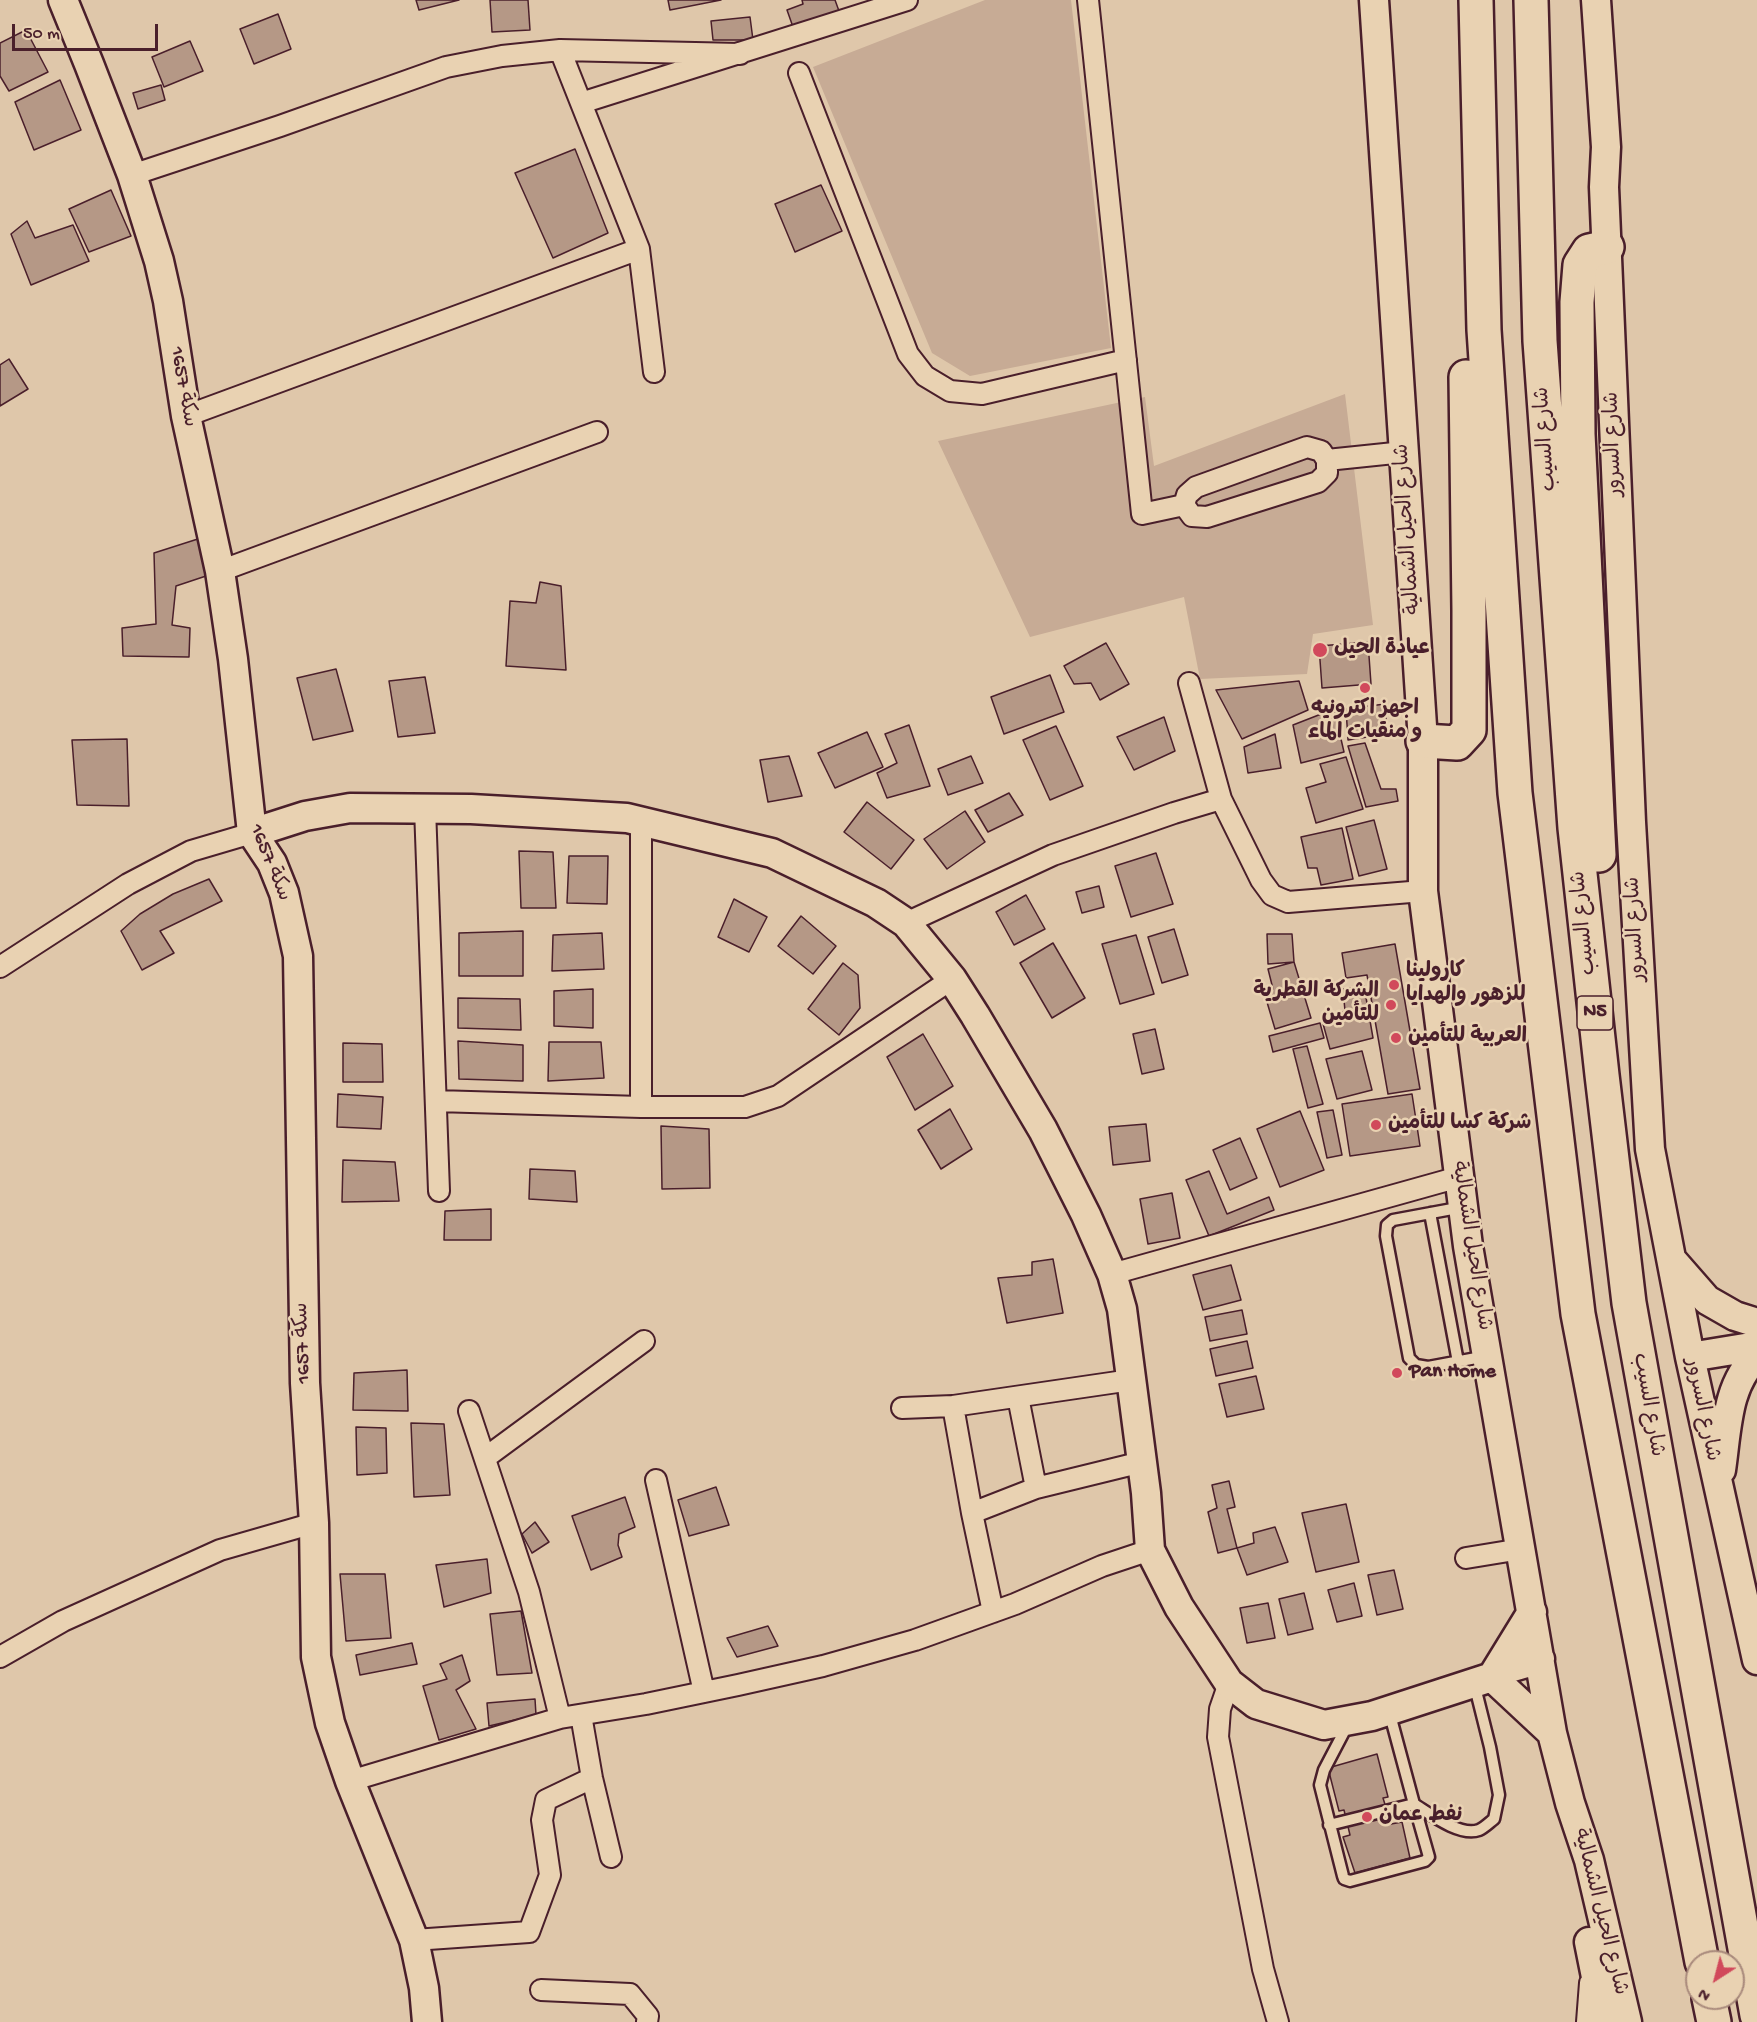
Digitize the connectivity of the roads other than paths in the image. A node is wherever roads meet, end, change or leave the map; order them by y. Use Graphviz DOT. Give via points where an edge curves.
graph roads {
  1 [pos="63,0"];
  2 [pos="907,0"];
  3 [pos="1088,0"];
  4 [pos="1374,0"];
  5 [pos="1461,0"];
  6 [pos="1476,0"];
  7 [pos="1531,0"];
  8 [pos="1581,0"];
  9 [pos="1596,0"];
  10 [pos="560,50"];
  11 [pos="740,54"];
  12 [pos="799,73"];
  13 [pos="581,103"];
  14 [pos="132,175"];
  15 [pos="1604,187"];
  16 [pos="1607,247"];
  17 [pos="639,249"];
  18 [pos="1125,360"];
  19 [pos="654,372"];
  20 [pos="186,416"];
  21 [pos="597,432"];
  22 [pos="1404,452"];
  23 [pos="1327,460"];
  24 [pos="1184,505"];
  25 [pos="220,571"];
  26 [pos="1189,682"];
  27 [pos="1423,741"];
  28 [pos="1221,799"];
  29 [pos="425,808"];
  30 [pos="641,821"];
  31 [pos="252,833"];
  32 [pos="1423,891"];
  33 [pos="906,923"];
  34 [pos="0,967"];
  35 [pos="952,980"];
  36 [pos="1602,1075"];
  37 [pos="436,1101"];
  38 [pos="641,1107"];
  39 [pos="1459,1177"];
  40 [pos="439,1191"];
  41 [pos="1463,1207"];
  42 [pos="1430,1213"];
  43 [pos="1671,1259"];
  44 [pos="1112,1274"];
  45 [pos="1757,1323"];
  46 [pos="644,1341"];
  47 [pos="1757,1346"];
  48 [pos="1488,1356"];
  49 [pos="1757,1356"];
  50 [pos="1690,1357"];
  51 [pos="1458,1362"];
  52 [pos="1131,1380"];
  53 [pos="1018,1397"];
  54 [pos="953,1406"];
  55 [pos="902,1408"];
  56 [pos="469,1411"];
  57 [pos="485,1458"];
  58 [pos="1142,1462"];
  59 [pos="656,1480"];
  60 [pos="1718,1487"];
  61 [pos="1036,1488"];
  62 [pos="972,1513"];
  63 [pos="314,1523"];
  64 [pos="1150,1550"];
  65 [pos="1521,1550"];
  66 [pos="1466,1558"];
  67 [pos="1749,1583"];
  68 [pos="993,1612"];
  69 [pos="1532,1612"];
  70 [pos="0,1657"];
  71 [pos="1757,1660"];
  72 [pos="1541,1667"];
  73 [pos="1483,1680"];
  74 [pos="1229,1683"];
  75 [pos="704,1692"];
  76 [pos="1389,1710"];
  77 [pos="580,1715"];
  78 [pos="560,1718"];
  79 [pos="1350,1720"];
  80 [pos="1552,1732"];
  81 [pos="592,1778"];
  82 [pos="350,1781"];
  83 [pos="1570,1803"];
  84 [pos="1414,1804"];
  85 [pos="1329,1825"];
  86 [pos="611,1857"];
  87 [pos="414,1940"];
  88 [pos="1700,1950"];
  89 [pos="1591,1956"];
  90 [pos="541,1990"];
  91 [pos="1757,2015"];
  92 [pos="427,2022"];
  93 [pos="647,2022"];
  94 [pos="1278,2022"];
  95 [pos="1587,2022"];
  96 [pos="1605,2022"];
  97 [pos="1627,2022"];
  1 -- 14 [label="street, سكة 1657"];
  2 -- 11 [label="street"];
  3 -- 18 [label="street"];
  4 -- 22 [label="street, شارع الحيل الشمالية"];
  5 -- 27 [label="highway" via="1469,730 1457,743"];
  6 -- 88 [label="highway" via="1484,330 1517,805 1578,1314"];
  7 -- 36 [label="highway, شارع السيب / N5" via="1541,353 1575,828"];
  8 -- 15 [label="street, شارع السرور" via="1594,144"];
  9 -- 15 [label="street, شارع السرور" via="1606,147"];
  10 -- 11 [label="street"];
  10 -- 13 [label="street"];
  10 -- 14 [label="street" via="501,56 446,68"];
  11 -- 13 [label="street"];
  12 -- 18 [label="street" via="908,354 925,376 950,391 982,394"];
  13 -- 17 [label="street"];
  14 -- 20 [label="street, سكة 1657" via="168,301"];
  15 -- 16 [label="street, شارع السرور"];
  16 -- 36 [label="highway" via="1589,251 1580,266 1577,302 1578,434 1608,1046"];
  16 -- 43 [label="street, شارع السرور" via="1631,822 1649,1138"];
  17 -- 19 [label="street"];
  17 -- 20 [label="street"];
  18 -- 24 [label="street" via="1142,514"];
  20 -- 25 [label="street, سكة 1657"];
  21 -- 25 [label="street"];
  22 -- 23 [label="street"];
  22 -- 27 [label="street, شارع الحيل الشمالية"];
  23 -- 24 [label="street" via="1321,451 1307,447 1196,487 1187,495"];
  23 -- 24 [label="street" via="1327,473 1317,482 1207,517 1192,516"];
  25 -- 31 [label="street, سكة 1657"];
  26 -- 28 [label="street"];
  27 -- 32 [label="street, شارع الحيل الشمالية"];
  28 -- 32 [label="street" via="1272,895 1288,902"];
  28 -- 33 [label="street" via="1053,855"];
  29 -- 30 [label="street"];
  29 -- 31 [label="street" via="350,808 304,816"];
  29 -- 37 [label="street"];
  30 -- 33 [label="street" via="772,853 876,903"];
  30 -- 38 [label="street"];
  31 -- 34 [label="street" via="191,851 128,884"];
  31 -- 63 [label="street, سكة 1657" via="272,864 284,894 298,956 305,1383"];
  32 -- 39 [label="street, شارع الحيل الشمالية"];
  33 -- 35 [label="street"];
  35 -- 38 [label="street" via="778,1096 761,1103 745,1107"];
  35 -- 44 [label="street" via="1043,1130"];
  36 -- 91 [label="highway, شارع السيب / N5" via="1629,1303"];
  37 -- 38 [label="street"];
  37 -- 40 [label="street"];
  39 -- 41 [label="street, شارع الحيل الشمالية"];
  39 -- 44 [label="street"];
  41 -- 42 [label="lane"];
  41 -- 48 [label="street, شارع الحيل الشمالية"];
  42 -- 51 [label="lane"];
  42 -- 51 [label="lane" via="1393,1220 1387,1226 1386,1236 1409,1358 1416,1365 1428,1367"];
  43 -- 45 [label="street" via="1707,1300"];
  43 -- 50 [label="street, شارع السرور"];
  44 -- 52 [label="street" via="1122,1309"];
  46 -- 57 [label="street"];
  47 -- 50 [label="street"];
  48 -- 51 [label="lane"];
  48 -- 65 [label="street, شارع الحيل الشمالية"];
  49 -- 60 [label="street" via="1738,1382 1730,1403"];
  50 -- 60 [label="street, شارع السرور"];
  52 -- 53 [label="street"];
  52 -- 58 [label="street"];
  53 -- 54 [label="street"];
  53 -- 61 [label="street"];
  54 -- 55 [label="street"];
  54 -- 62 [label="street"];
  56 -- 57 [label="street"];
  57 -- 78 [label="street" via="529,1592"];
  58 -- 61 [label="street"];
  58 -- 64 [label="street"];
  59 -- 75 [label="street"];
  60 -- 67 [label="street, شارع السرور"];
  61 -- 62 [label="street"];
  62 -- 68 [label="street"];
  63 -- 70 [label="street" via="220,1550 63,1621"];
  63 -- 82 [label="street, سكة 1657" via="316,1657 330,1723"];
  64 -- 68 [label="street"];
  64 -- 74 [label="street" via="1179,1607"];
  65 -- 66 [label="street"];
  65 -- 69 [label="street, شارع الحيل الشمالية"];
  67 -- 71 [label="street, شارع السرور"];
  68 -- 75 [label="street" via="915,1640 823,1666"];
  69 -- 72 [label="street, شارع الحيل الشمالية"];
  69 -- 73 [label="street"];
  72 -- 73 [label="street" via="1509,1668"];
  72 -- 80 [label="street, شارع الحيل الشمالية"];
  73 -- 76 [label="street"];
  73 -- 80 [label="street"];
  73 -- 84 [label="lane" via="1498,1794 1494,1819 1479,1831 1460,1830"];
  74 -- 79 [label="street" via="1256,1704 1313,1722 1324,1725"];
  74 -- 94 [label="street" via="1220,1708 1218,1737 1263,1969"];
  75 -- 77 [label="street"];
  76 -- 79 [label="street"];
  76 -- 84 [label="lane"];
  77 -- 78 [label="street"];
  77 -- 81 [label="street"];
  78 -- 82 [label="street"];
  79 -- 85 [label="lane" via="1320,1785"];
  80 -- 83 [label="street, شارع الحيل الشمالية"];
  81 -- 86 [label="street"];
  81 -- 87 [label="street" via="546,1800 542,1820 550,1875 529,1932"];
  82 -- 87 [label="street, سكة 1657"];
  83 -- 89 [label="street, شارع الحيل الشمالية"];
  83 -- 97 [label="street, شارع الحيل الشمالية" via="1589,1860"];
  84 -- 85 [label="lane"];
  84 -- 85 [label="lane" via="1428,1860 1350,1881 1344,1879"];
  87 -- 92 [label="street, سكة 1657"];
  89 -- 95 [label="street"];
  89 -- 96 [label="street, شارع الحيل الشمالية"];
  90 -- 93 [label="street" via="630,1994 648,2016"];
}
